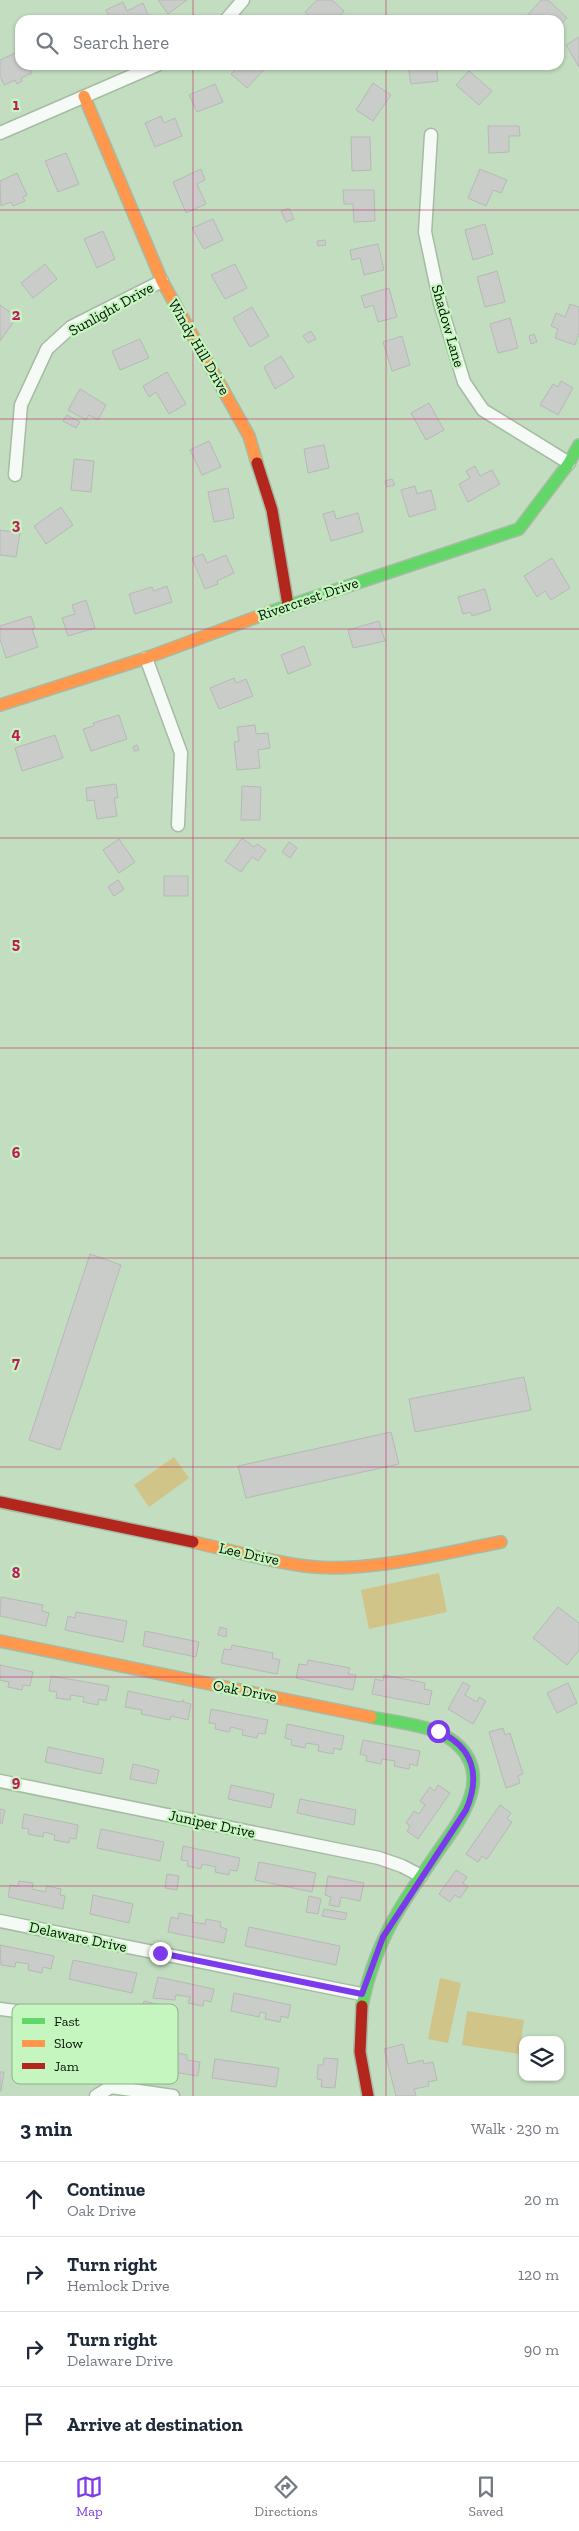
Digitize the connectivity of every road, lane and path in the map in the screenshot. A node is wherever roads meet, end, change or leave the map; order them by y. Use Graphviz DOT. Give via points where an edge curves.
graph roads {
  1 [pos="243,0"];
  2 [pos="230,15"];
  3 [pos="145,70"];
  4 [pos="84,96"];
  5 [pos="0,133"];
  6 [pos="432,135"];
  7 [pos="162,281"];
  8 [pos="579,445"];
  9 [pos="570,463"];
  10 [pos="15,475"];
  11 [pos="288,605"];
  12 [pos="146,658"];
  13 [pos="0,705"];
  14 [pos="178,825"];
  15 [pos="0,1502"];
  16 [pos="501,1542"];
  17 [pos="0,1642"];
  18 [pos="0,1781"];
  19 [pos="421,1876"];
  20 [pos="0,1921"];
  21 [pos="362,1994"];
  22 [pos="110,2084"];
  23 [pos="111,2087"];
  24 [pos="96,2096"];
  25 [pos="173,2096"];
  26 [pos="368,2096"];
  1 -- 2 [label="street"];
  3 -- 4 [label="street"];
  4 -- 5 [label="street"];
  4 -- 7 [label="street, Windy Hill Drive"];
  6 -- 9 [label="street, Shadow Lane" via="425,232 440,303 464,382 483,410"];
  7 -- 10 [label="street, Sunlight Drive" via="71,328 46,349 21,405"];
  7 -- 11 [label="street, Windy Hill Drive" via="249,436 272,510"];
  8 -- 9 [label="street, Rivercrest Drive"];
  9 -- 11 [label="street, Rivercrest Drive" via="519,529"];
  11 -- 12 [label="street, Rivercrest Drive"];
  12 -- 13 [label="street, Rivercrest Drive"];
  12 -- 14 [label="street" via="181,753"];
  15 -- 16 [label="street, Lee Drive" via="306,1566 353,1566 407,1560"];
  17 -- 19 [label="street, Oak Drive" via="425,1728 456,1741 473,1768 474,1786 466,1810"];
  18 -- 19 [label="street, Juniper Drive" via="379,1858"];
  19 -- 21 [label="street" via="383,1937"];
  20 -- 21 [label="street, Delaware Drive"];
  21 -- 26 [label="street" via="359,2044"];
  22 -- 23 [label="street"];
  23 -- 24 [label="street"];
  23 -- 25 [label="street"];
}
